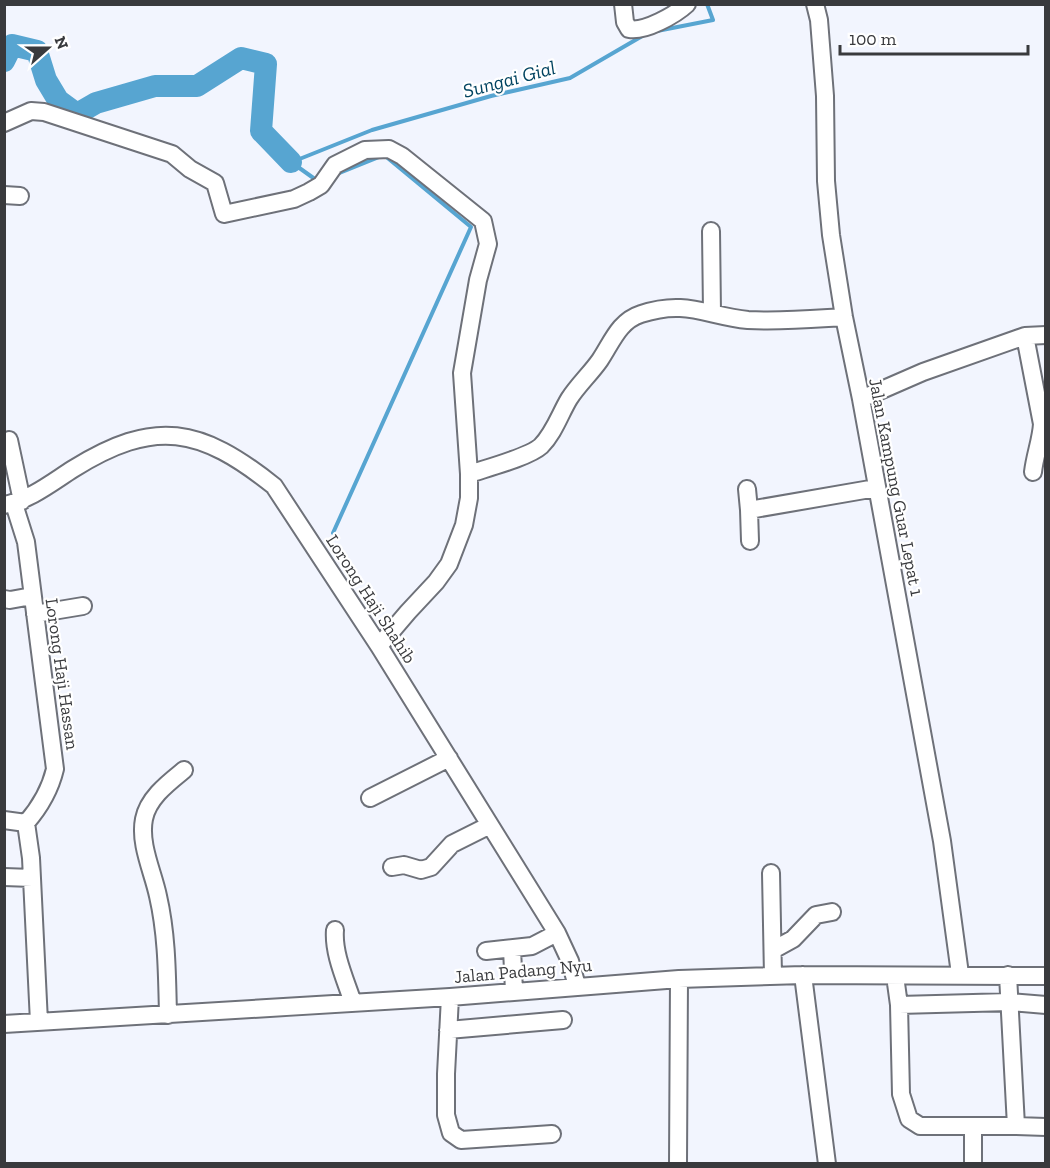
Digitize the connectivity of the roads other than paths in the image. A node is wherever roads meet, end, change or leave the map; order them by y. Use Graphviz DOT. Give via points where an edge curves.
graph roads {
  1 [pos="623,4"];
  2 [pos="687,4"];
  3 [pos="815,4"];
  4 [pos="4,123"];
  5 [pos="711,231"];
  6 [pos="712,312"];
  7 [pos="844,317"];
  8 [pos="1046,335"];
  9 [pos="1025,336"];
  10 [pos="861,399"];
  11 [pos="9,440"];
  12 [pos="1034,472"];
  13 [pos="470,474"];
  14 [pos="876,488"];
  15 [pos="747,489"];
  16 [pos="14,503"];
  17 [pos="749,510"];
  18 [pos="750,541"];
  19 [pos="32,596"];
  20 [pos="4,599"];
  21 [pos="83,606"];
  22 [pos="35,614"];
  23 [pos="379,646"];
  24 [pos="449,758"];
  25 [pos="184,770"];
  26 [pos="370,798"];
  27 [pos="4,820"];
  28 [pos="26,823"];
  29 [pos="490,825"];
  30 [pos="392,867"];
  31 [pos="771,873"];
  32 [pos="4,877"];
  33 [pos="32,878"];
  34 [pos="832,912"];
  35 [pos="335,930"];
  36 [pos="557,933"];
  37 [pos="512,949"];
  38 [pos="773,950"];
  39 [pos="486,951"];
  40 [pos="960,974"];
  41 [pos="803,975"];
  42 [pos="940,975"];
  43 [pos="1008,975"];
  44 [pos="773,976"];
  45 [pos="895,976"];
  46 [pos="1046,976"];
  47 [pos="679,979"];
  48 [pos="576,986"];
  49 [pos="514,992"];
  50 [pos="450,997"];
  51 [pos="1010,1002"];
  52 [pos="353,1003"];
  53 [pos="942,1004"];
  54 [pos="898,1005"];
  55 [pos="1046,1005"];
  56 [pos="168,1015"];
  57 [pos="562,1020"];
  58 [pos="39,1022"];
  59 [pos="4,1024"];
  60 [pos="448,1029"];
  61 [pos="973,1126"];
  62 [pos="1016,1126"];
  63 [pos="1046,1127"];
  64 [pos="552,1134"];
  65 [pos="678,1164"];
  66 [pos="827,1164"];
  67 [pos="973,1164"];
  1 -- 2 [label="street" via="625,22 629,29 637,31"];
  3 -- 7 [label="street, Jalan Kampung Guar Lepat 1" via="825,96 826,181"];
  4 -- 13 [label="street" via="31,111 44,112 172,154 215,183 224,214 294,199 321,185 335,165 364,150 389,149 402,156 483,221 488,244 462,373"];
  5 -- 6 [label="street"];
  6 -- 7 [label="street" via="752,320"];
  6 -- 13 [label="street" via="683,307 639,314 620,327 541,446"];
  7 -- 10 [label="street, Jalan Kampung Guar Lepat 1"];
  8 -- 9 [label="street"];
  9 -- 10 [label="street"];
  9 -- 12 [label="street" via="1042,424"];
  10 -- 14 [label="street, Jalan Kampung Guar Lepat 1"];
  11 -- 16 [label="street, Lorong Haji Hassan"];
  13 -- 23 [label="street" via="464,525 449,564"];
  14 -- 17 [label="street"];
  14 -- 40 [label="street, Jalan Kampung Guar Lepat 1" via="942,841"];
  15 -- 17 [label="street"];
  16 -- 19 [label="street, Lorong Haji Hassan" via="26,542"];
  16 -- 23 [label="street, Lorong Haji Shahib" via="99,453 144,437 189,437 217,447 274,486"];
  17 -- 18 [label="street"];
  19 -- 20 [label="street"];
  19 -- 22 [label="street, Lorong Haji Hassan"];
  21 -- 22 [label="street"];
  22 -- 28 [label="street, Lorong Haji Hassan" via="55,770 41,805"];
  23 -- 24 [label="street, Lorong Haji Shahib"];
  24 -- 26 [label="street"];
  24 -- 29 [label="street, Lorong Haji Shahib"];
  25 -- 56 [label="street" via="157,794 144,820 167,948"];
  27 -- 28 [label="street"];
  28 -- 33 [label="street"];
  29 -- 30 [label="street" via="452,844 431,867"];
  29 -- 36 [label="street, Lorong Haji Shahib"];
  31 -- 38 [label="street"];
  32 -- 33 [label="street"];
  33 -- 58 [label="street"];
  34 -- 38 [label="street" via="816,915 793,939"];
  35 -- 52 [label="street" via="334,939"];
  36 -- 37 [label="street" via="532,946"];
  36 -- 48 [label="street, Lorong Haji Shahib"];
  37 -- 39 [label="street"];
  37 -- 49 [label="street"];
  38 -- 44 [label="street"];
  40 -- 42 [label="street, Jalan Padang Nyu"];
  40 -- 43 [label="street, Jalan Padang Nyu"];
  41 -- 44 [label="street, Jalan Padang Nyu"];
  41 -- 45 [label="street, Jalan Padang Nyu"];
  41 -- 66 [label="street"];
  42 -- 45 [label="street, Jalan Padang Nyu"];
  42 -- 53 [label="street"];
  43 -- 46 [label="street, Jalan Padang Nyu"];
  43 -- 51 [label="street"];
  44 -- 47 [label="street, Jalan Padang Nyu"];
  45 -- 54 [label="street"];
  47 -- 48 [label="street, Jalan Padang Nyu"];
  47 -- 65 [label="street"];
  48 -- 49 [label="street, Jalan Padang Nyu"];
  49 -- 50 [label="street, Jalan Padang Nyu"];
  50 -- 52 [label="street, Jalan Padang Nyu"];
  50 -- 60 [label="street"];
  51 -- 53 [label="street"];
  51 -- 55 [label="street"];
  51 -- 62 [label="street"];
  52 -- 56 [label="street, Jalan Padang Nyu"];
  53 -- 54 [label="street"];
  54 -- 61 [label="street" via="901,1094 909,1119 920,1126"];
  56 -- 58 [label="street, Jalan Padang Nyu"];
  57 -- 60 [label="street"];
  58 -- 59 [label="street, Jalan Padang Nyu"];
  60 -- 64 [label="street" via="446,1115 451,1133 461,1140"];
  61 -- 62 [label="street"];
  61 -- 67 [label="street"];
  62 -- 63 [label="street"];
}
